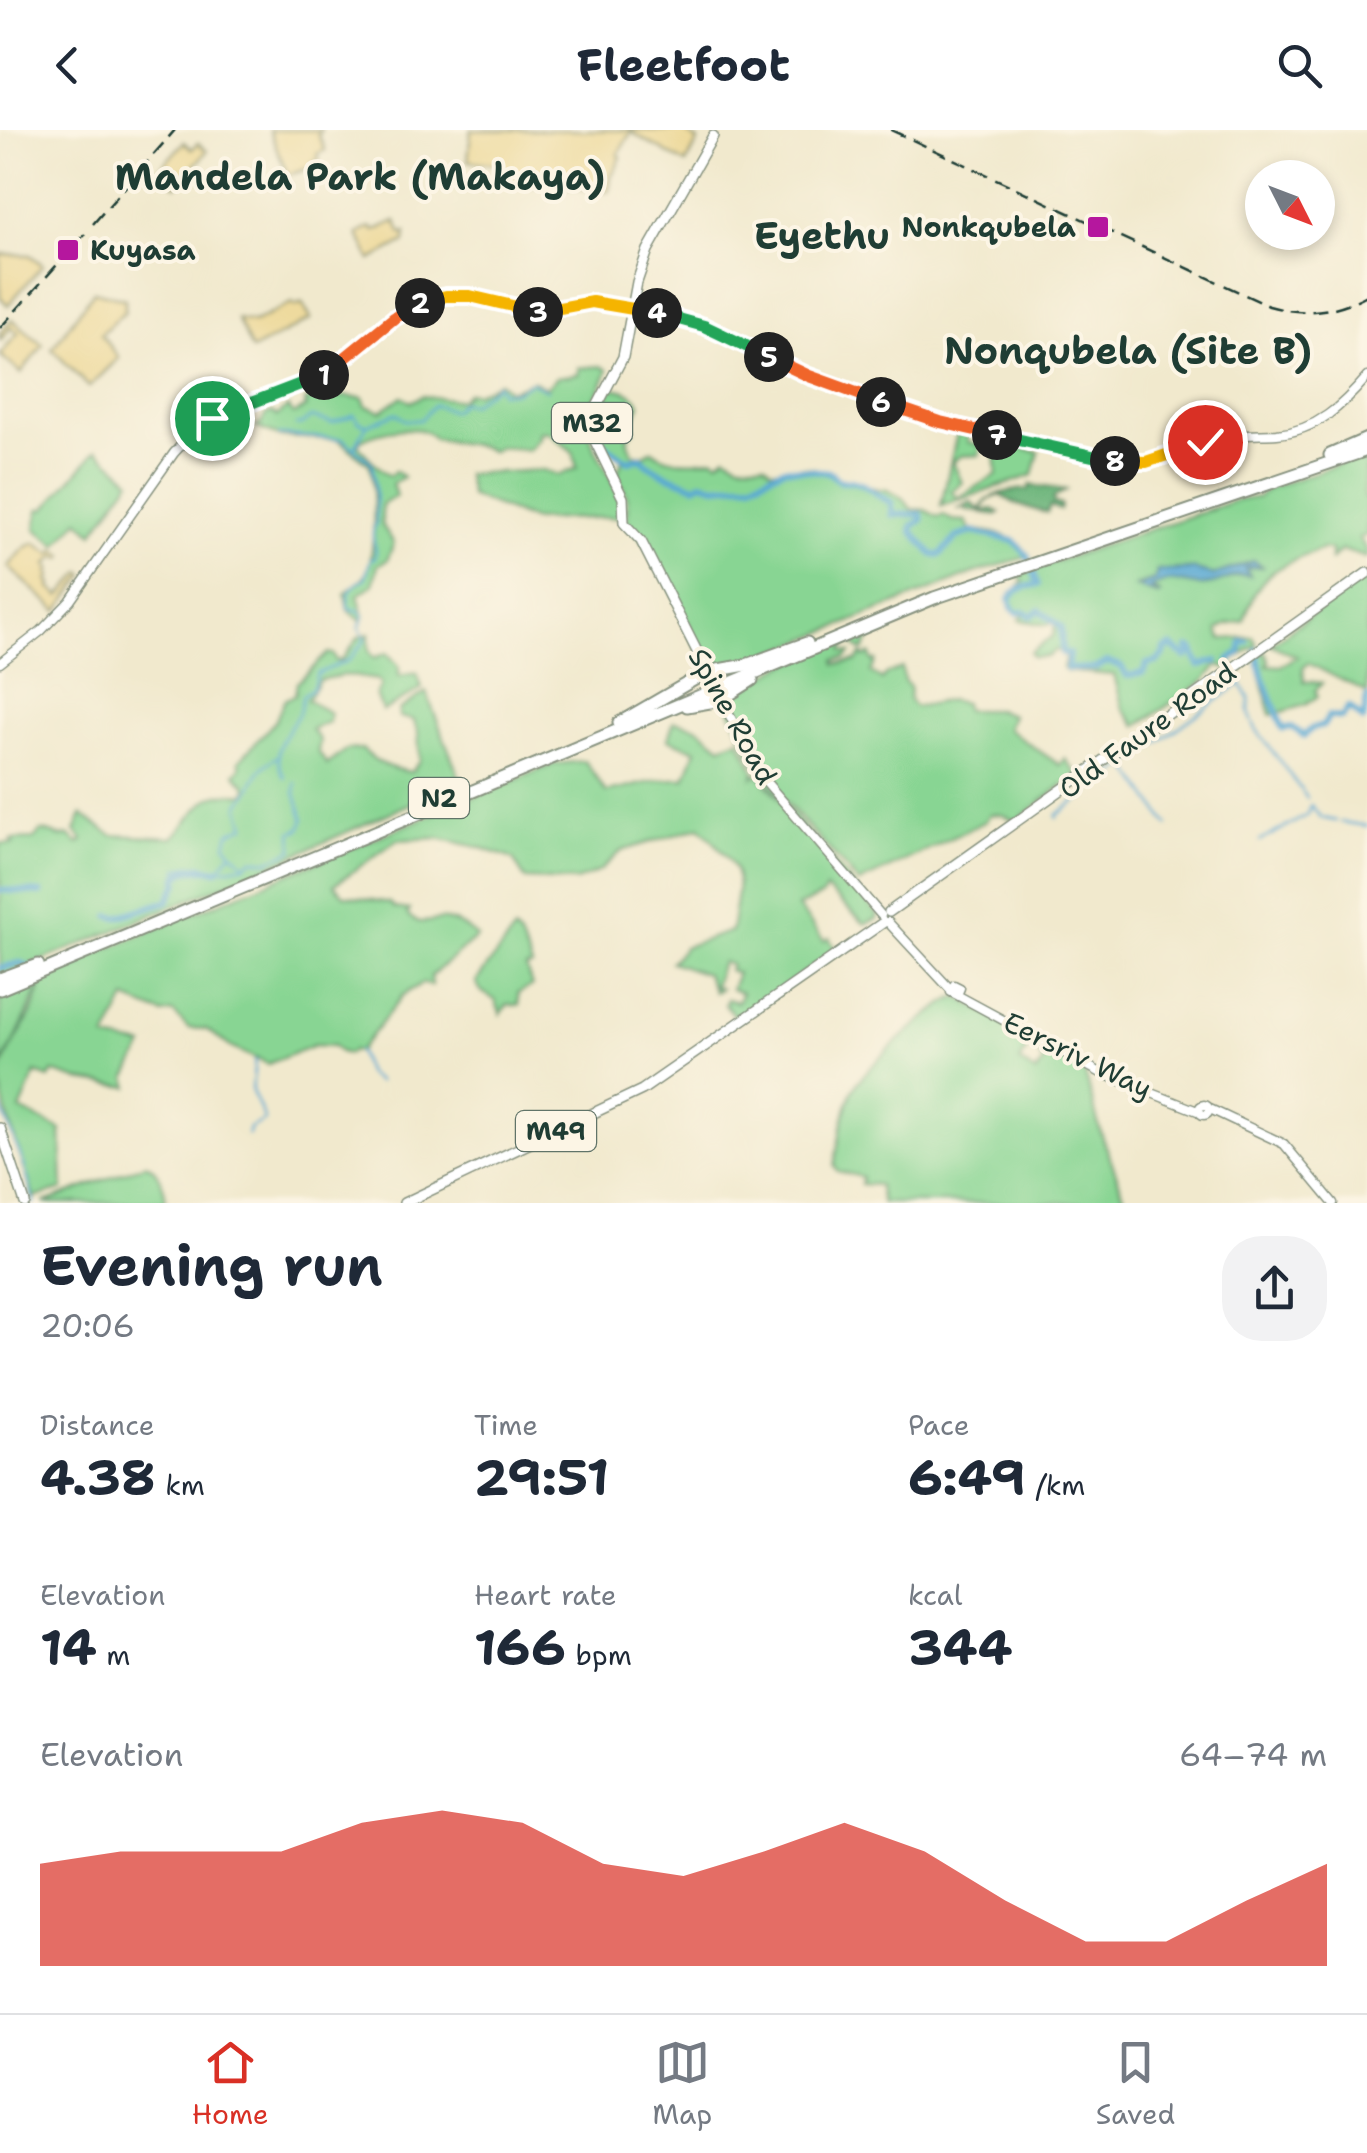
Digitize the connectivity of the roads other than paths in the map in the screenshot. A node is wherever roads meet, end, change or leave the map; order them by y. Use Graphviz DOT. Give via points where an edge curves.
graph roads {
  1 [pos="714,132"];
  2 [pos="632,309"];
  3 [pos="1367,373"];
  4 [pos="1367,446"];
  5 [pos="1367,573"];
  6 [pos="816,644"];
  7 [pos="0,663"];
  8 [pos="709,676"];
  9 [pos="719,697"];
  10 [pos="618,727"];
  11 [pos="887,917"];
  12 [pos="0,986"];
  13 [pos="956,990"];
  14 [pos="0,1128"];
  15 [pos="0,1136"];
  16 [pos="436,1179"];
  17 [pos="446,1184"];
  18 [pos="22,1203"];
  19 [pos="404,1203"];
  20 [pos="1330,1203"];
  1 -- 2 [label="main road, Spine Road / M32" via="645,258"];
  2 -- 3 [label="main road" via="704,326 809,376 940,422 1118,462 1146,462 1220,438 1293,432 1326,416"];
  2 -- 7 [label="main road" via="592,302 532,312 483,297 438,297 402,312 319,378 214,417 179,446 67,605"];
  2 -- 8 [label="main road, Spine Road / M32" via="623,357 597,401 594,439 624,500 624,523 641,541"];
  4 -- 6 [label="highway, N2" via="932,592"];
  5 -- 11 [label="main road, Old Faure Road / M49"];
  6 -- 8 [label="highway"];
  6 -- 9 [label="highway"];
  6 -- 10 [label="highway, N2"];
  8 -- 9 [label="main road, Spine Road / M32, bridge"];
  8 -- 10 [label="highway"];
  9 -- 10 [label="highway"];
  9 -- 11 [label="main road, Spine Road / M32" via="767,783"];
  10 -- 12 [label="highway, N2"];
  11 -- 13 [label="main road, Spine Road / M32"];
  11 -- 17 [label="main road, Old Faure Road / M49" via="642,1090"];
  13 -- 20 [label="main road, Eersriv Way" via="1101,1072 1284,1144"];
  14 -- 18 [label="main road"];
  15 -- 18 [label="main road"];
  16 -- 17 [label="main road"];
  17 -- 19 [label="main road, Old Faure Road / M49"];
}
